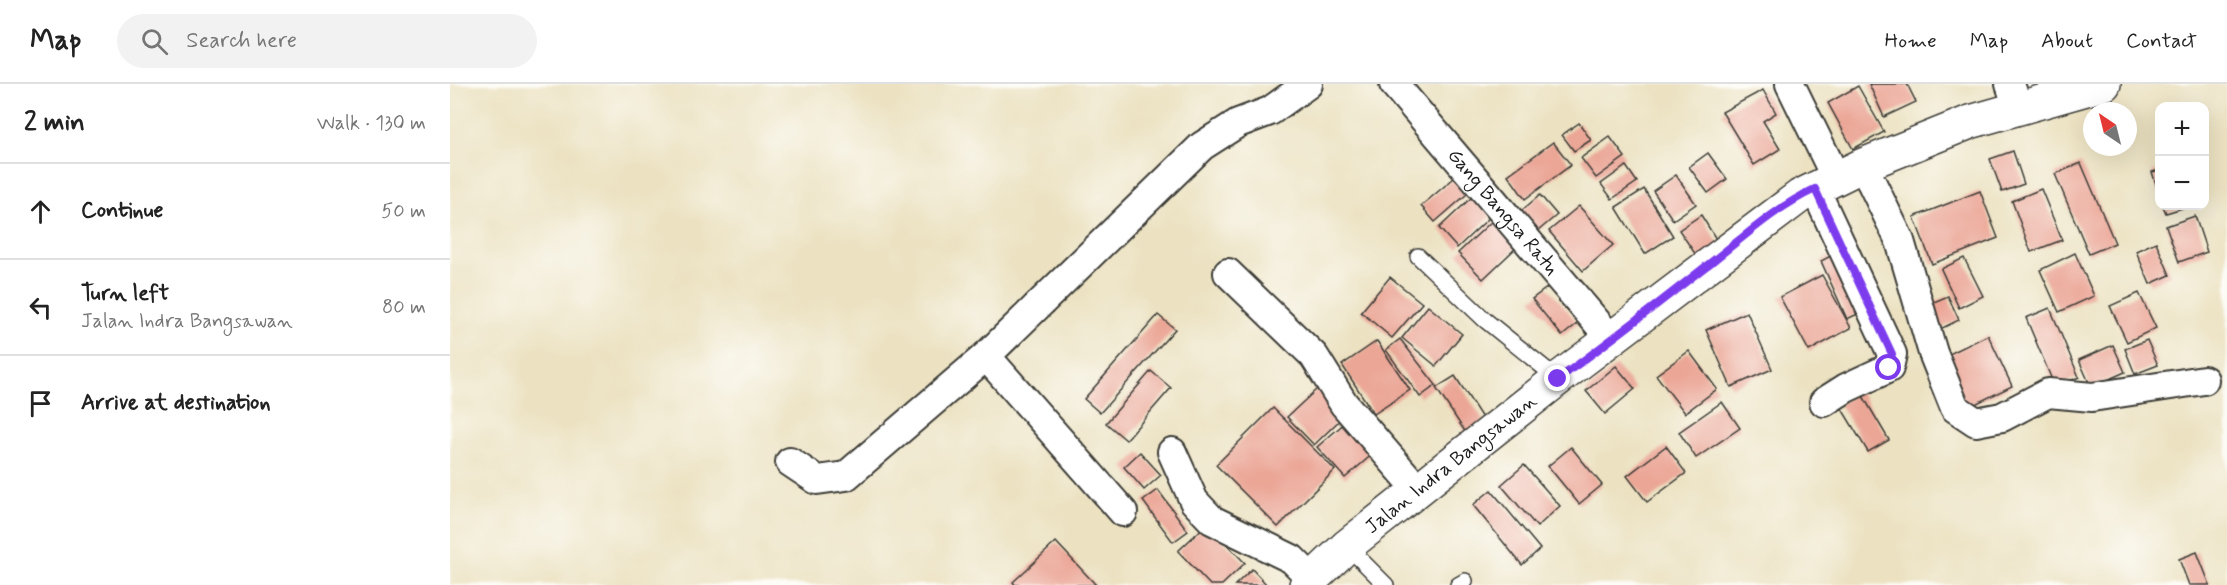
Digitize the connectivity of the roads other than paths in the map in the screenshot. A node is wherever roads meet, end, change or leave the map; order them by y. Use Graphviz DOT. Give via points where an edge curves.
graph roads {
  1 [pos="1308,84"];
  2 [pos="1394,84"];
  3 [pos="1790,84"];
  4 [pos="2104,84"];
  5 [pos="2014,96"];
  6 [pos="1838,178"];
  7 [pos="1418,256"];
  8 [pos="1228,273"];
  9 [pos="1612,340"];
  10 [pos="986,356"];
  11 [pos="1558,379"];
  12 [pos="2204,380"];
  13 [pos="1824,402"];
  14 [pos="1172,452"];
  15 [pos="790,462"];
  16 [pos="1419,491"];
  17 [pos="1123,512"];
  18 [pos="1347,546"];
  19 [pos="1310,582"];
  20 [pos="1386,585"];
  1 -- 10 [label="street" via="1270,111 1238,123 1202,146"];
  2 -- 9 [label="street, Gang Bangsa Ratu"];
  3 -- 6 [label="street"];
  4 -- 5 [label="street, Jalan Indra Bangsawan"];
  5 -- 6 [label="street, Jalan Indra Bangsawan" via="1970,122"];
  6 -- 9 [label="street, Jalan Indra Bangsawan" via="1800,196 1768,218"];
  6 -- 12 [label="street" via="1900,241 1933,353 1955,408 1976,422 2002,417 2048,393 2091,397"];
  6 -- 13 [label="street" via="1892,354 1889,368"];
  7 -- 11 [label="lane" via="1485,320"];
  8 -- 16 [label="street" via="1314,356 1344,404"];
  9 -- 11 [label="street, Jalan Indra Bangsawan"];
  10 -- 15 [label="street" via="846,476 817,480"];
  10 -- 17 [label="street"];
  11 -- 16 [label="street, Jalan Indra Bangsawan"];
  14 -- 19 [label="street" via="1194,501 1212,520 1292,559"];
  16 -- 18 [label="street, Jalan Indra Bangsawan"];
  18 -- 19 [label="street, Jalan Indra Bangsawan"];
  18 -- 20 [label="lane"];
}
